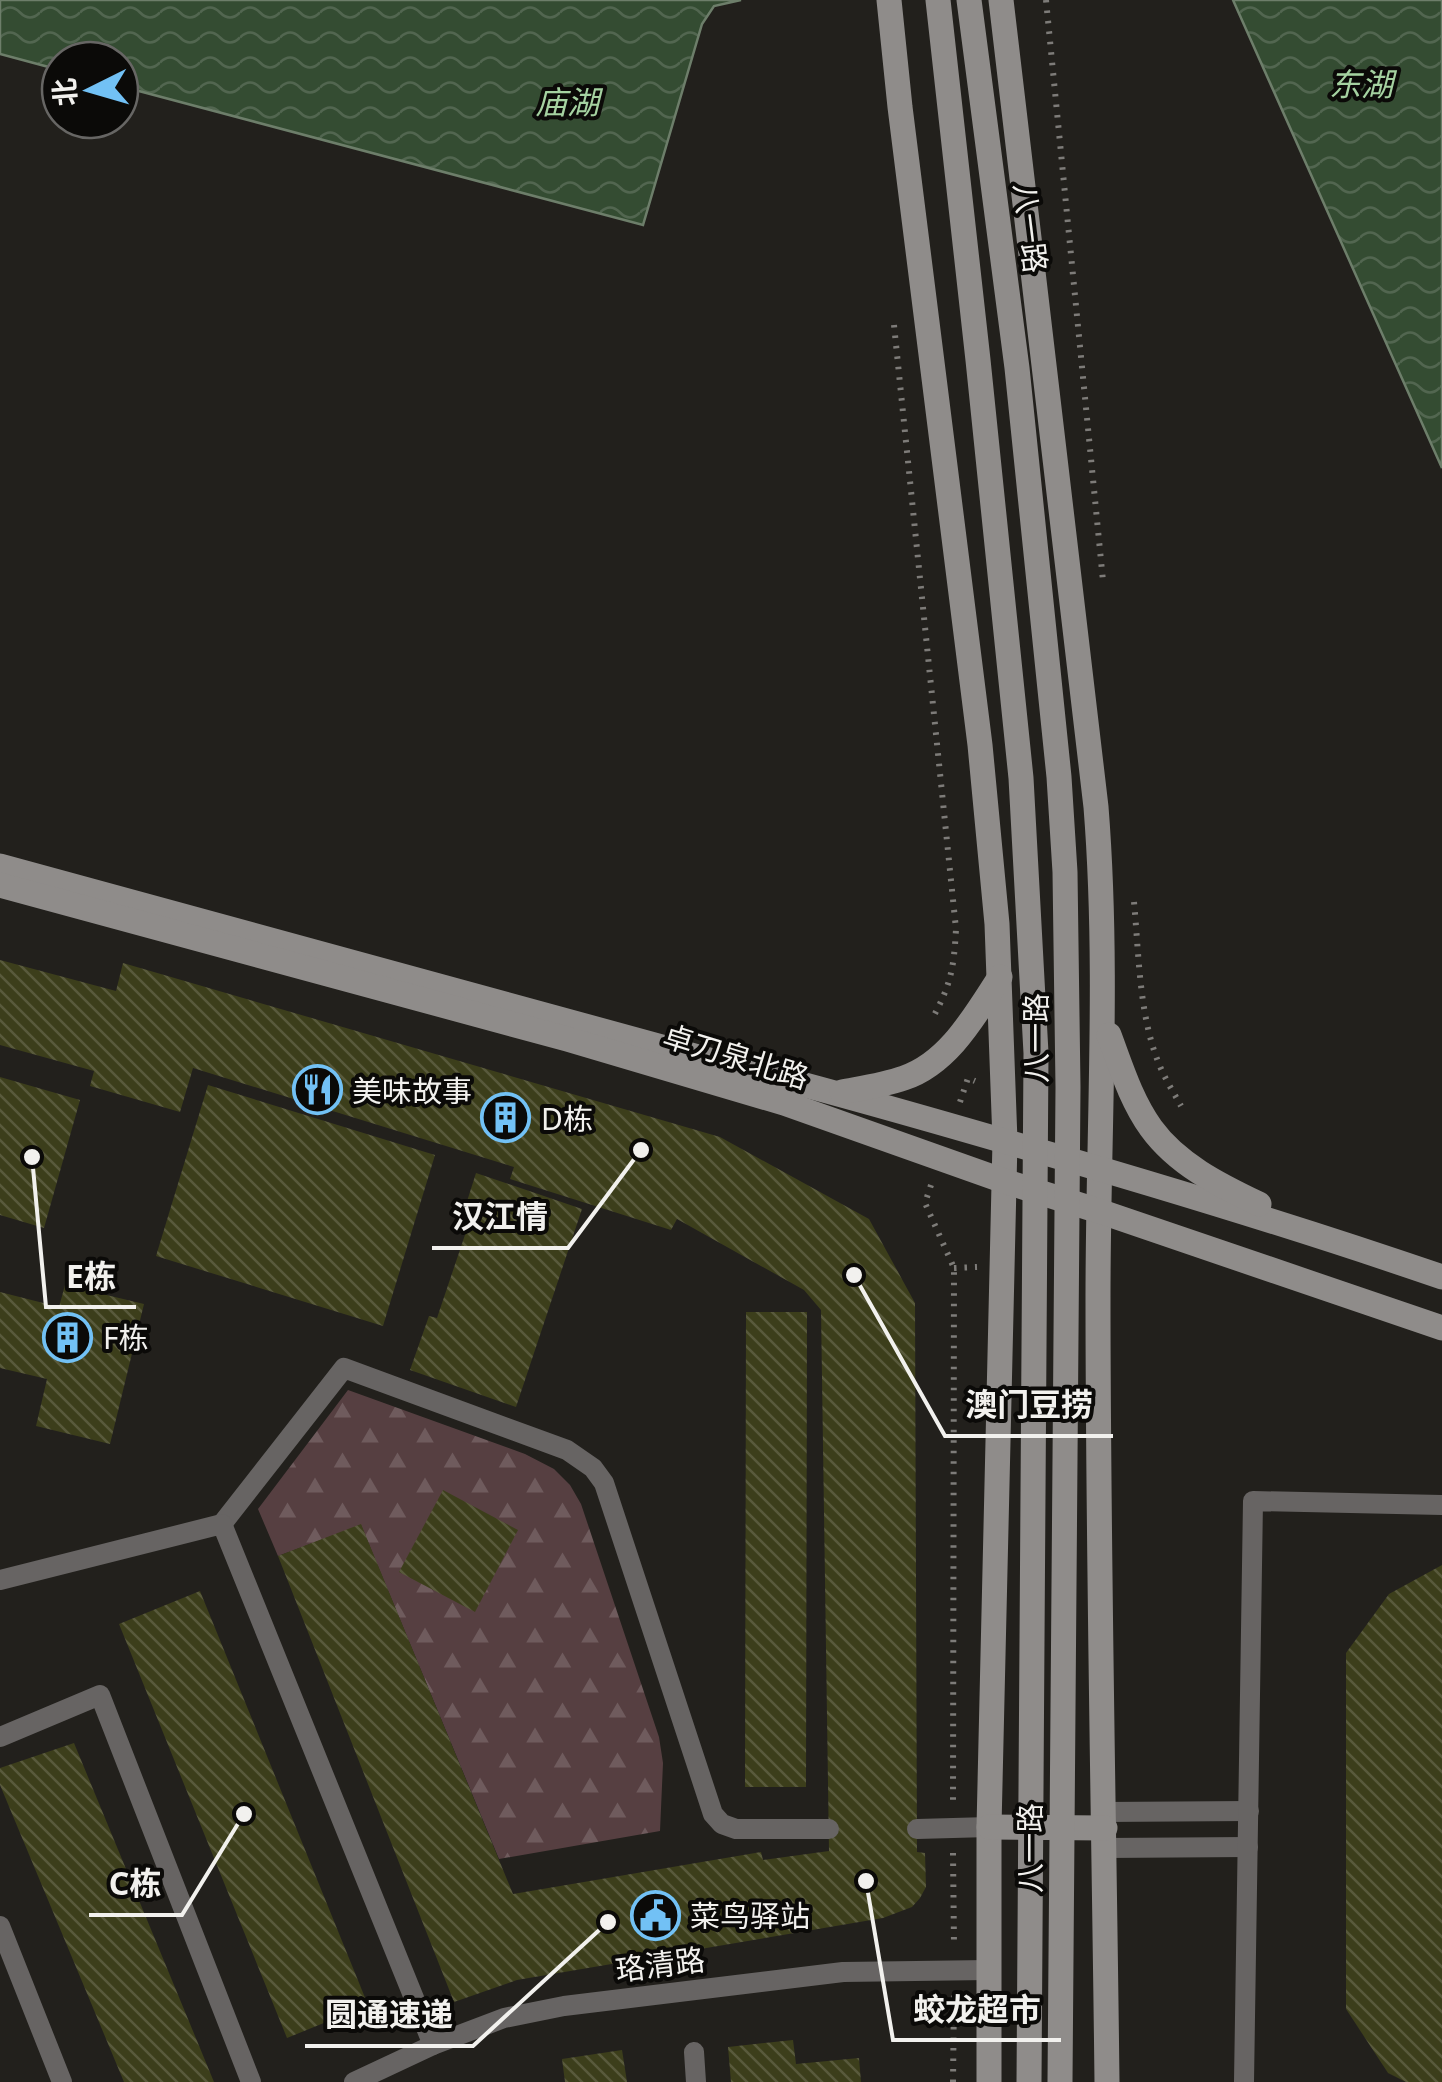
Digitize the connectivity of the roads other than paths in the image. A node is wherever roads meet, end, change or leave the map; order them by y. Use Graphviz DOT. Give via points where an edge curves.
graph roads {
  1 [pos="889,0"];
  2 [pos="938,0"];
  3 [pos="969,0"];
  4 [pos="1001,0"];
  5 [pos="0,866"];
  6 [pos="0,884"];
  7 [pos="1000,977"];
  8 [pos="1104,1022"];
  9 [pos="840,1093"];
  10 [pos="1005,1141"];
  11 [pos="1100,1167"];
  12 [pos="1004,1180"];
  13 [pos="1100,1210"];
  14 [pos="1336,1240"];
  15 [pos="1442,1277"];
  16 [pos="1442,1328"];
  17 [pos="1442,1505"];
  18 [pos="222,1524"];
  19 [pos="0,1580"];
  20 [pos="0,1737"];
  21 [pos="1248,1811"];
  22 [pos="989,1827"];
  23 [pos="828,1829"];
  24 [pos="917,1829"];
  25 [pos="1104,1829"];
  26 [pos="1248,1847"];
  27 [pos="0,1926"];
  28 [pos="988,1970"];
  29 [pos="433,2045"];
  30 [pos="694,2052"];
  31 [pos="62,2082"];
  32 [pos="250,2082"];
  33 [pos="354,2082"];
  34 [pos="696,2082"];
  35 [pos="988,2082"];
  36 [pos="1029,2082"];
  37 [pos="1060,2082"];
  38 [pos="1107,2082"];
  39 [pos="1244,2082"];
  1 -- 7 [label="main road, 八一路" via="980,745"];
  2 -- 36 [label="main road, 八一路, bridge" via="1021,778 1034,1019"];
  3 -- 37 [label="main road, 八一路, bridge" via="1016,368 1065,872"];
  4 -- 8 [label="main road" via="1096,807"];
  5 -- 9 [label="main road, 卓刀泉北路"];
  6 -- 12 [label="main road, 卓刀泉北路" via="567,1039 784,1103"];
  7 -- 9 [label="main road" via="928,1066"];
  7 -- 10 [label="main road, 八一路"];
  8 -- 11 [label="main road"];
  8 -- 14 [label="main road" via="1128,1088 1169,1149 1214,1181"];
  9 -- 10 [label="main road, 卓刀泉北路"];
  10 -- 11 [label="main road, 卓刀泉北路"];
  10 -- 12 [label="main road, 八一路"];
  11 -- 13 [label="main road"];
  11 -- 14 [label="main road, 卓刀泉北路"];
  12 -- 13 [label="main road, 卓刀泉北路"];
  12 -- 22 [label="main road, 八一路"];
  13 -- 16 [label="main road, 卓刀泉北路"];
  13 -- 25 [label="main road"];
  14 -- 15 [label="main road, 卓刀泉北路"];
  17 -- 21 [label="lane" via="1252,1502"];
  18 -- 19 [label="lane"];
  18 -- 23 [label="lane" via="344,1368 567,1450 604,1484 713,1814 736,1830"];
  18 -- 29 [label="lane"];
  20 -- 32 [label="lane" via="100,1695"];
  21 -- 25 [label="lane"];
  21 -- 26 [label="lane"];
  22 -- 24 [label="lane"];
  22 -- 25 [label="main road"];
  22 -- 28 [label="main road, 八一路"];
  25 -- 26 [label="lane"];
  25 -- 38 [label="main road"];
  26 -- 39 [label="lane"];
  27 -- 31 [label="lane"];
  28 -- 29 [label="lane, 珞清路" via="843,1972 564,2006 504,2018"];
  28 -- 35 [label="main road, 八一路"];
  29 -- 33 [label="lane, 珞清路"];
  30 -- 34 [label="lane"];
}
